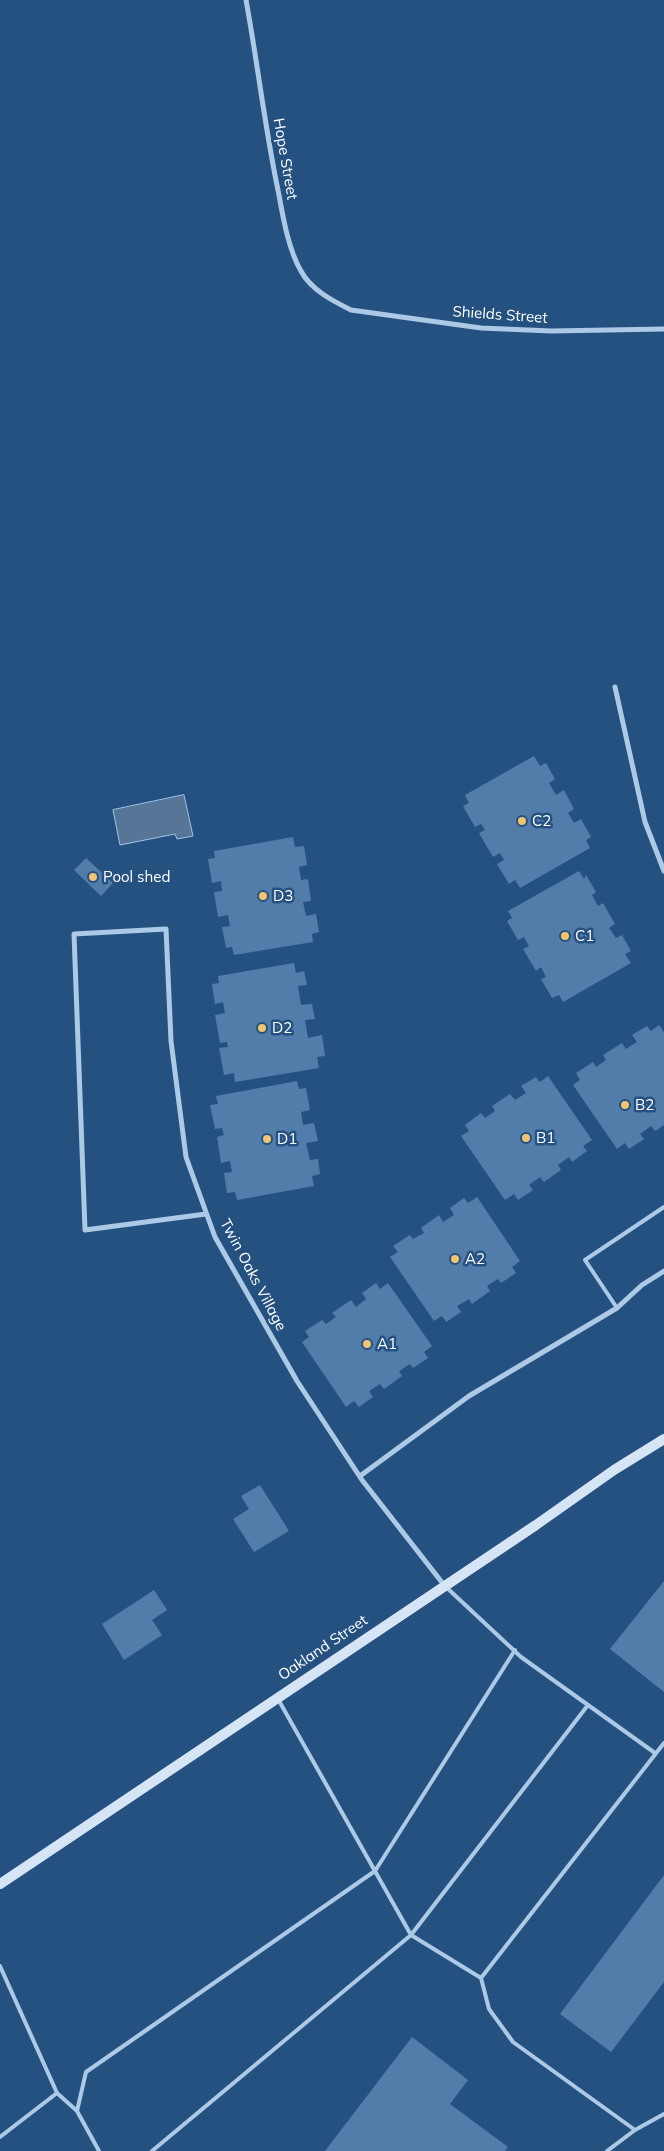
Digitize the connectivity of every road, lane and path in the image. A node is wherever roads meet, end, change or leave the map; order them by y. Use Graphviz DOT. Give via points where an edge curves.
graph roads {
  1 [pos="246,0"];
  2 [pos="337,303"];
  3 [pos="664,329"];
  4 [pos="615,687"];
  5 [pos="664,870"];
  6 [pos="664,1207"];
  7 [pos="206,1214"];
  8 [pos="664,1271"];
  9 [pos="617,1308"];
  10 [pos="664,1439"];
  11 [pos="360,1476"];
  12 [pos="444,1585"];
  13 [pos="515,1650"];
  14 [pos="277,1698"];
  15 [pos="588,1705"];
  16 [pos="664,1743"];
  17 [pos="655,1753"];
  18 [pos="375,1871"];
  19 [pos="0,1884"];
  20 [pos="411,1935"];
  21 [pos="0,1966"];
  22 [pos="481,1978"];
  23 [pos="57,2093"];
  24 [pos="77,2111"];
  25 [pos="664,2114"];
  26 [pos="635,2130"];
  27 [pos="0,2137"];
  28 [pos="99,2151"];
  29 [pos="152,2151"];
  30 [pos="607,2151"];
  1 -- 2 [label="street, Hope Street" via="272,166 291,244 301,272 317,290"];
  2 -- 3 [label="street, Shields Street" via="351,310 481,328 551,331"];
  4 -- 5 [label="street" via="645,822"];
  6 -- 9 [label="lane" via="585,1260"];
  7 -- 7 [label="street, Twin Oaks Village" via="86,1230 74,934 166,929 171,1040 186,1157"];
  7 -- 11 [label="street, Twin Oaks Village" via="215,1237 297,1381"];
  8 -- 9 [label="street" via="642,1285"];
  9 -- 11 [label="street" via="469,1396"];
  10 -- 12 [label="main road, Oakland Street"];
  11 -- 12 [label="street, Twin Oaks Village"];
  12 -- 13 [label="lane"];
  12 -- 14 [label="main road, Oakland Street"];
  13 -- 15 [label="lane"];
  13 -- 18 [label="lane"];
  14 -- 18 [label="lane"];
  14 -- 19 [label="main road, Oakland Street"];
  15 -- 17 [label="lane"];
  15 -- 20 [label="lane"];
  16 -- 17 [label="lane"];
  17 -- 22 [label="lane"];
  18 -- 20 [label="lane"];
  18 -- 24 [label="lane" via="86,2072"];
  20 -- 22 [label="lane"];
  20 -- 29 [label="lane"];
  21 -- 23 [label="lane"];
  22 -- 26 [label="lane" via="489,2008 514,2042"];
  23 -- 24 [label="lane"];
  23 -- 27 [label="lane"];
  24 -- 28 [label="lane"];
  25 -- 26 [label="lane"];
  26 -- 30 [label="lane"];
}
